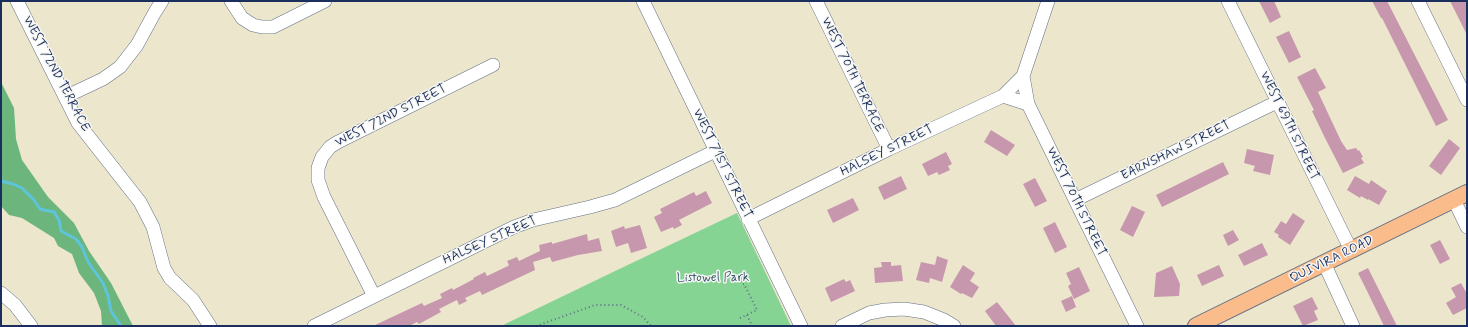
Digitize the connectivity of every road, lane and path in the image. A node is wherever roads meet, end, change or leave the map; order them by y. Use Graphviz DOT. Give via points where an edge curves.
graph roads {
  1 [pos="17,1"];
  2 [pos="162,1"];
  3 [pos="231,1"];
  4 [pos="325,1"];
  5 [pos="643,1"];
  6 [pos="816,1"];
  7 [pos="1048,1"];
  8 [pos="1228,1"];
  9 [pos="1418,1"];
  10 [pos="493,65"];
  11 [pos="1023,76"];
  12 [pos="1003,96"];
  13 [pos="64,97"];
  14 [pos="1467,100"];
  15 [pos="1277,102"];
  16 [pos="1028,104"];
  17 [pos="889,149"];
  18 [pos="716,151"];
  19 [pos="1460,196"];
  20 [pos="1075,200"];
  21 [pos="748,219"];
  22 [pos="1467,227"];
  23 [pos="1351,250"];
  24 [pos="1324,263"];
  25 [pos="743,284"];
  26 [pos="1,293"];
  27 [pos="374,296"];
  28 [pos="747,315"];
  29 [pos="740,318"];
  30 [pos="30,326"];
  31 [pos="210,326"];
  32 [pos="314,326"];
  33 [pos="536,326"];
  34 [pos="651,326"];
  35 [pos="752,326"];
  36 [pos="801,326"];
  37 [pos="842,326"];
  38 [pos="954,326"];
  39 [pos="1137,326"];
  40 [pos="1196,326"];
  41 [pos="1353,326"];
  1 -- 13 [label="street, WEST 72ND TERRACE"];
  2 -- 13 [label="street" via="137,45 120,67 103,79"];
  3 -- 4 [label="street" via="242,18 262,27 273,27"];
  5 -- 18 [label="street, WEST 71ST STREET"];
  6 -- 17 [label="street, WEST 70TH TERRACE"];
  7 -- 11 [label="street, WEST 70TH STREET"];
  8 -- 15 [label="street, WEST 69TH STREET"];
  9 -- 14 [label="street"];
  10 -- 27 [label="street, WEST 72ND STREET" via="338,142 322,157 318,168 318,180 324,197"];
  11 -- 12 [label="street, WEST 70TH STREET"];
  11 -- 16 [label="street, WEST 70TH STREET"];
  12 -- 16 [label="street"];
  12 -- 17 [label="street, HALSEY STREET"];
  13 -- 31 [label="street, WEST 72ND TERRACE" via="78,123 143,206 153,227 164,268 170,278 193,300"];
  15 -- 20 [label="street, EARNSHAW STREET"];
  15 -- 23 [label="street, WEST 69TH STREET"];
  16 -- 20 [label="street, WEST 70TH STREET"];
  17 -- 21 [label="street, HALSEY STREET"];
  18 -- 21 [label="street, WEST 71ST STREET"];
  18 -- 27 [label="street, HALSEY STREET" via="615,200 514,227"];
  19 -- 22 [label="street"];
  19 -- 23 [label="main road, QUIVIRA ROAD"];
  20 -- 39 [label="street, WEST 70TH STREET"];
  21 -- 36 [label="street, WEST 71ST STREET"];
  23 -- 24 [label="main road, QUIVIRA ROAD"];
  24 -- 40 [label="main road, QUIVIRA ROAD"];
  24 -- 41 [label="street"];
  25 -- 28 [label="path" via="758,310"];
  26 -- 30 [label="street"];
  27 -- 32 [label="street, HALSEY STREET"];
  28 -- 29 [label="path"];
  28 -- 35 [label="path"];
  33 -- 34 [label="path" via="595,305 621,305 643,317"];
  37 -- 38 [label="street" via="870,313 904,309 924,312"];
}
